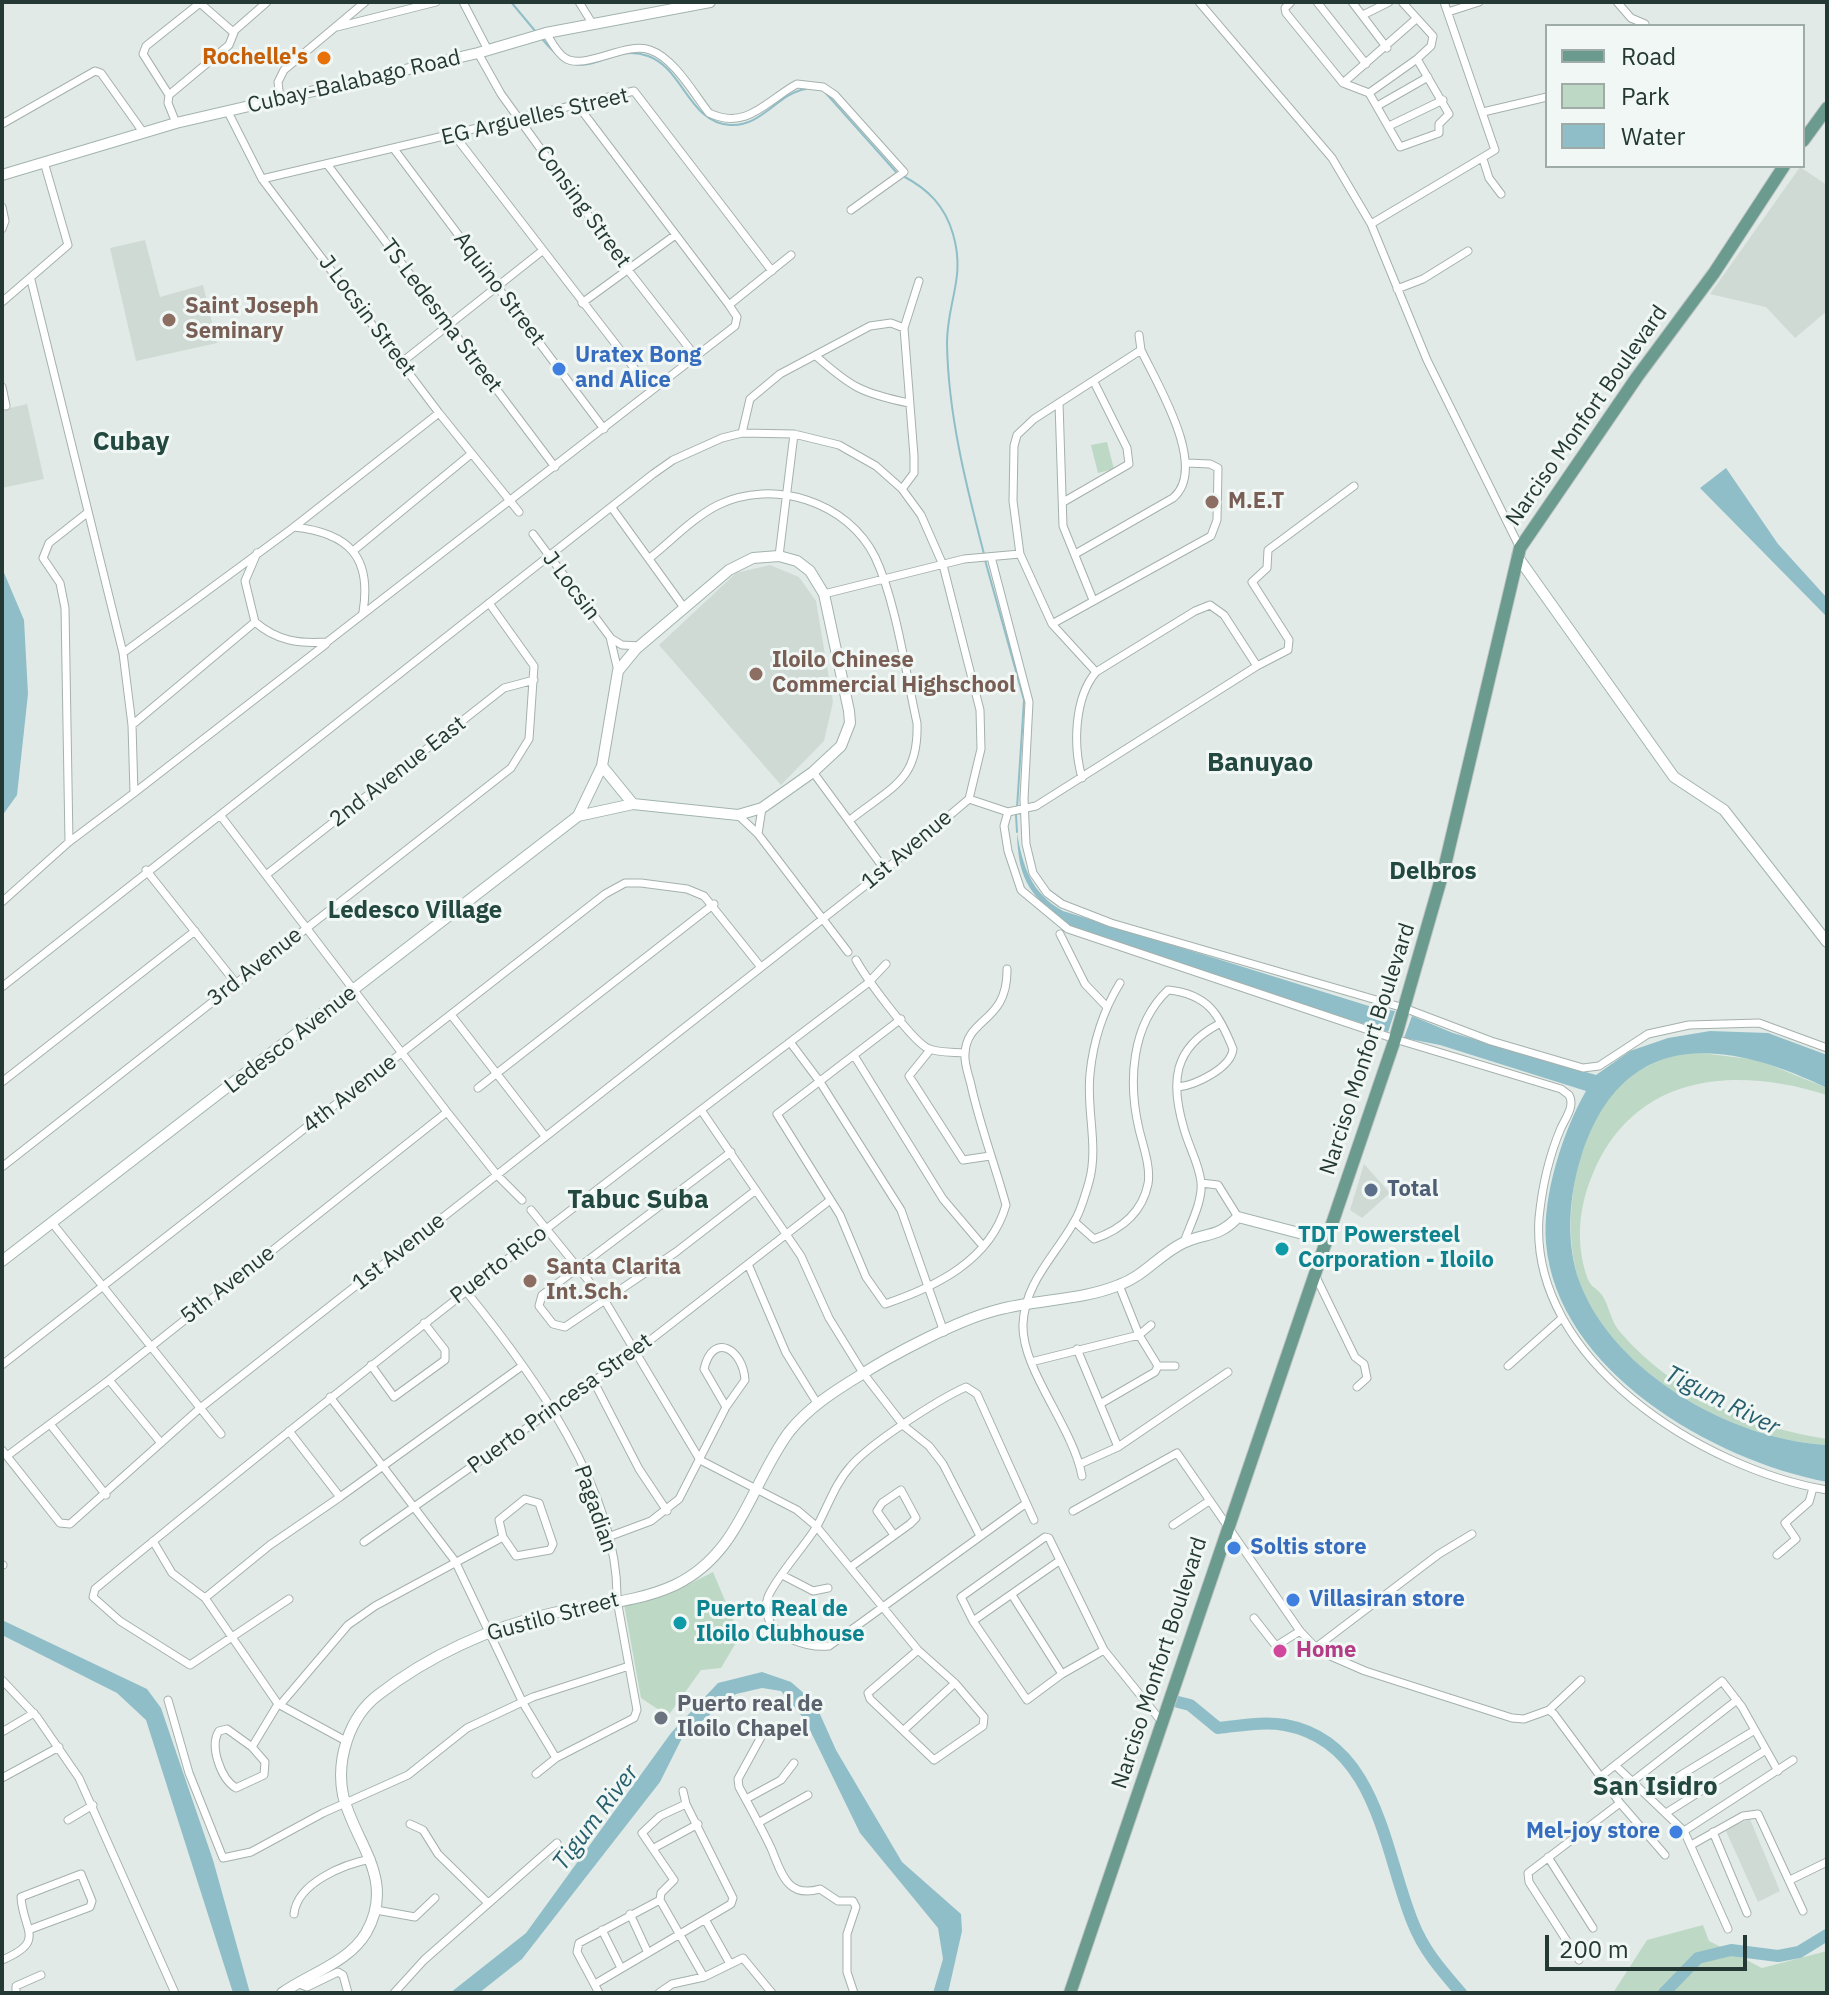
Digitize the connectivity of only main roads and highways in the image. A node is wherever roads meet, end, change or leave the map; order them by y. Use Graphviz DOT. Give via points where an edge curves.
graph roads {
  1 [pos="1827,108"];
  2 [pos="1805,138"];
  3 [pos="1783,168"];
  4 [pos="1070,1993"];
  1 -- 2 [label="main road"];
  3 -- 4 [label="main road, Narciso Monfort Boulevard" via="1518,552 1449,849 1395,1039"];
}
